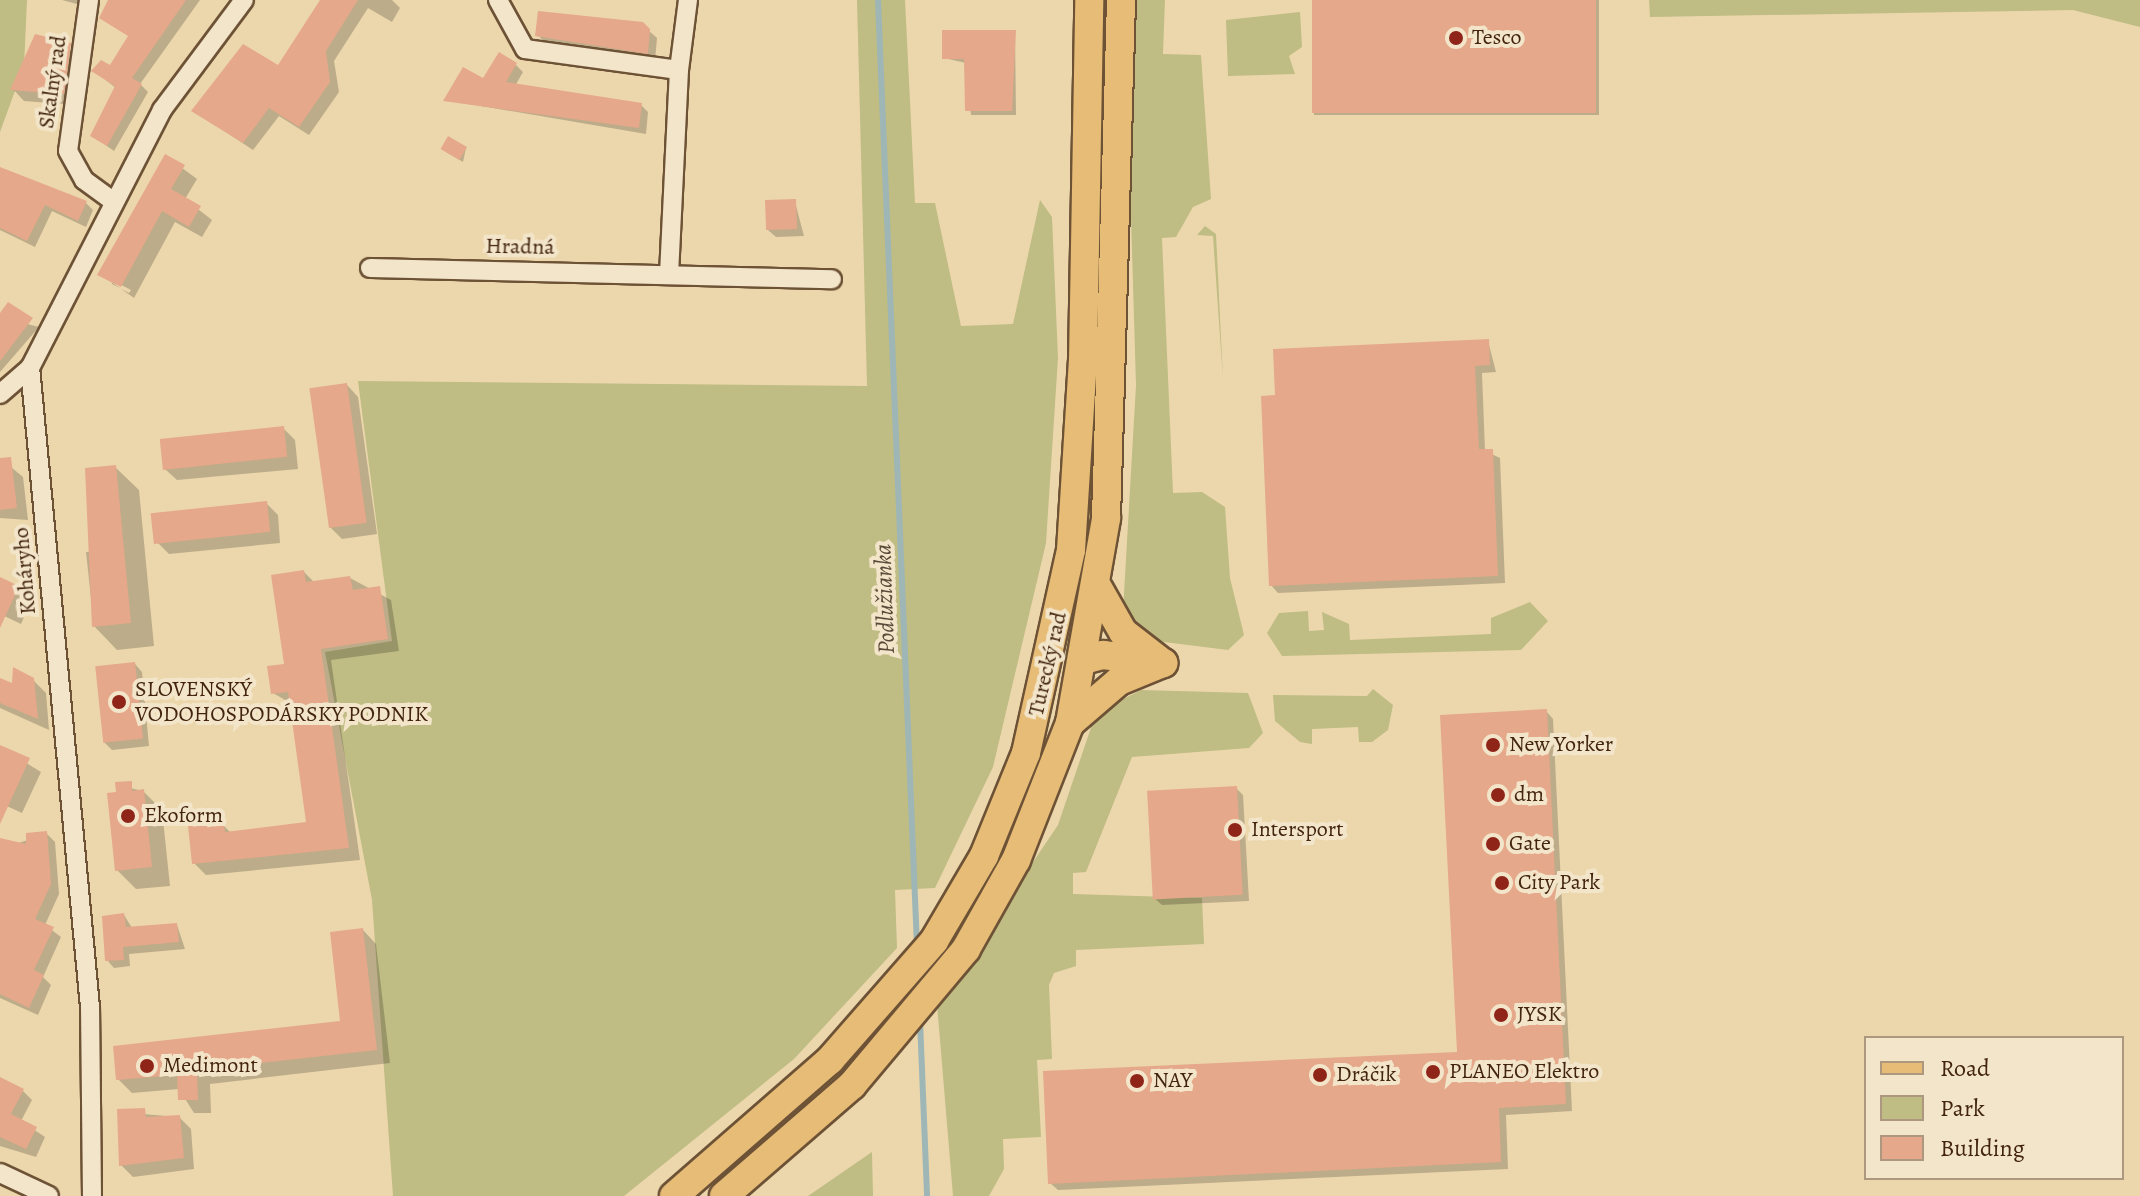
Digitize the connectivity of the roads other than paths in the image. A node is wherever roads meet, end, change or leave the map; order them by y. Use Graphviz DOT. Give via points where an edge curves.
graph roads {
  1 [pos="89,0"];
  2 [pos="244,0"];
  3 [pos="498,0"];
  4 [pos="688,0"];
  5 [pos="1089,0"];
  6 [pos="1121,0"];
  7 [pos="679,70"];
  8 [pos="113,201"];
  9 [pos="370,268"];
  10 [pos="669,274"];
  11 [pos="832,279"];
  12 [pos="30,368"];
  13 [pos="0,394"];
  14 [pos="1098,588"];
  15 [pos="1053,653"];
  16 [pos="1084,660"];
  17 [pos="1163,663"];
  18 [pos="1119,681"];
  19 [pos="1070,723"];
  20 [pos="0,1173"];
  21 [pos="49,1196"];
  22 [pos="92,1196"];
  23 [pos="674,1196"];
  24 [pos="724,1196"];
  1 -- 8 [label="street, Skalný rad" via="68,151 84,180"];
  2 -- 8 [label="street" via="162,110"];
  3 -- 7 [label="street" via="525,49"];
  4 -- 7 [label="street"];
  5 -- 15 [label="main road, Turecký rad" via="1083,374 1071,550"];
  6 -- 14 [label="main road, Turecký rad" via="1115,383"];
  7 -- 10 [label="street"];
  8 -- 12 [label="street"];
  9 -- 10 [label="street, Hradná"];
  10 -- 11 [label="street, Hradná"];
  12 -- 13 [label="street"];
  12 -- 22 [label="street, Koháryho" via="90,1007"];
  14 -- 16 [label="main road, Turecký rad"];
  14 -- 17 [label="main road" via="1123,632"];
  15 -- 16 [label="main road"];
  15 -- 23 [label="main road, Turecký rad" via="1006,806 934,941 810,1080"];
  16 -- 17 [label="main road" via="1103,655"];
  16 -- 18 [label="main road"];
  16 -- 19 [label="main road, Turecký rad"];
  17 -- 18 [label="main road"];
  18 -- 19 [label="main road"];
  19 -- 24 [label="main road, Turecký rad" via="1016,860 939,985 836,1102"];
  20 -- 21 [label="street"];
}
